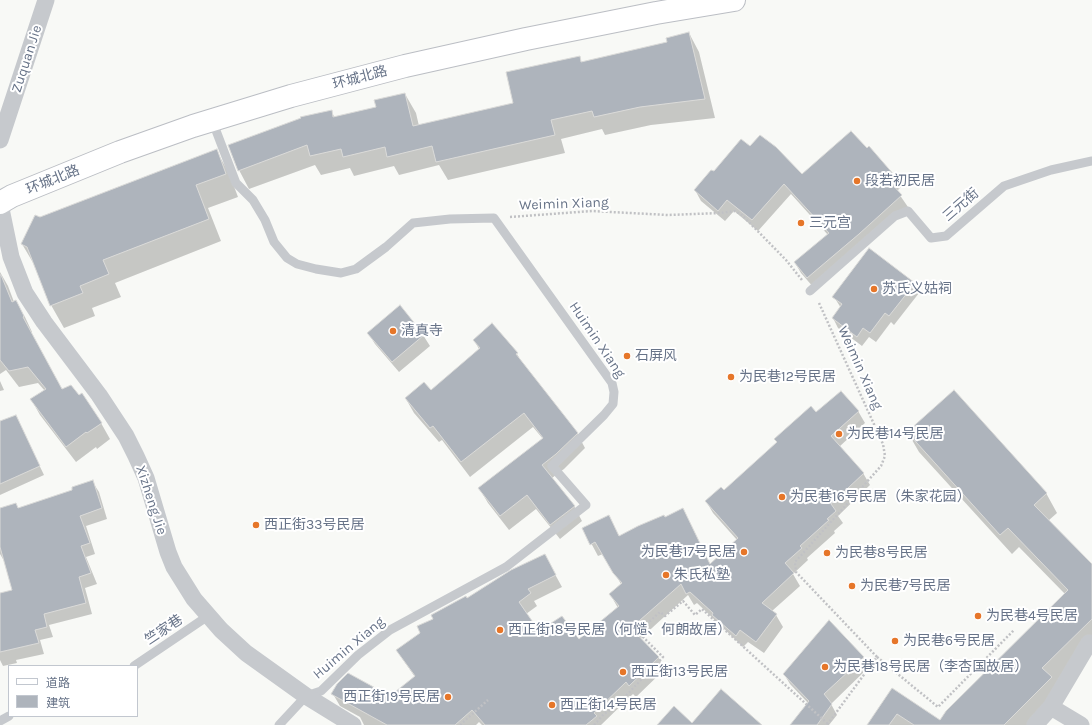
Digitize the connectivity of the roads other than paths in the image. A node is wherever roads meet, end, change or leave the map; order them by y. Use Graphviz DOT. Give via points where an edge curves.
graph roads {
  1 [pos="46,0"];
  2 [pos="734,0"];
  3 [pos="212,120"];
  4 [pos="0,140"];
  5 [pos="1092,161"];
  6 [pos="0,204"];
  7 [pos="810,291"];
  8 [pos="208,616"];
  9 [pos="1088,643"];
  10 [pos="135,665"];
  11 [pos="306,696"];
  12 [pos="1051,707"];
  13 [pos="279,725"];
  14 [pos="353,725"];
  15 [pos="1035,725"];
  16 [pos="1081,725"];
  1 -- 4 [label="street, Zuquan Jie"];
  2 -- 3 [label="street, 环城北路" via="526,38 405,66"];
  3 -- 6 [label="street, 环城北路" via="120,152 12,196"];
  3 -- 11 [label="lane, Huimin Xiang" via="236,183 253,200 274,242 287,258 297,264 341,273 356,269 413,223 494,218 612,383 614,392 613,404 604,415 552,466 586,505 506,567 390,630 358,655 320,691"];
  5 -- 7 [label="lane, 三元街" via="1051,170 1004,186 946,236 931,238 908,211 895,216"];
  6 -- 8 [label="street, Xizheng Jie" via="11,257 25,293 126,436 146,478 162,536 174,567"];
  8 -- 10 [label="lane, 竺家巷"];
  8 -- 11 [label="street, Xizheng Jie" via="246,653"];
  9 -- 12 [label="street"];
  11 -- 13 [label="lane"];
  11 -- 14 [label="street, Xizheng Jie"];
  12 -- 15 [label="street"];
  12 -- 16 [label="street"];
}
